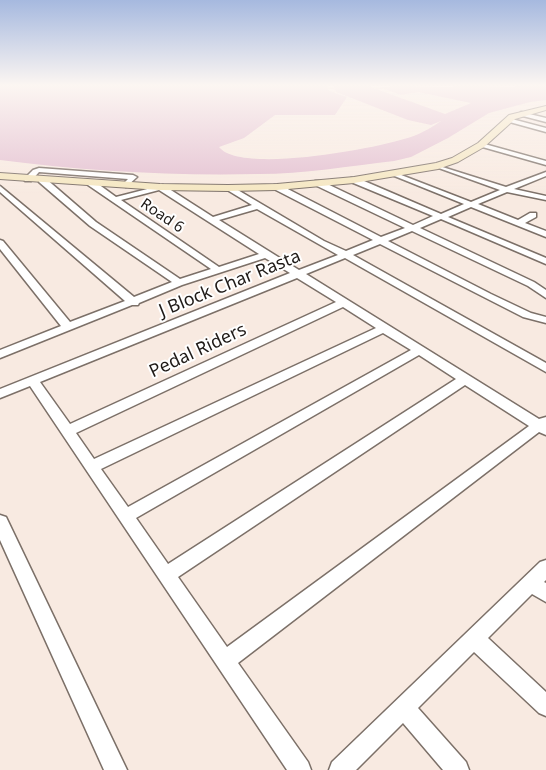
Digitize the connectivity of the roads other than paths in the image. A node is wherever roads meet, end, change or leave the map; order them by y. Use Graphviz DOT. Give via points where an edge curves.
graph roads {
  1 [pos="506,122"];
  2 [pos="515,122"];
  3 [pos="546,130"];
  4 [pos="481,145"];
  5 [pos="546,163"];
  6 [pos="438,166"];
  7 [pos="394,174"];
  8 [pos="546,174"];
  9 [pos="0,176"];
  10 [pos="15,178"];
  11 [pos="28,179"];
  12 [pos="42,180"];
  13 [pos="354,180"];
  14 [pos="0,182"];
  15 [pos="91,183"];
  16 [pos="318,183"];
  17 [pos="126,185"];
  18 [pos="160,187"];
  19 [pos="277,187"];
  20 [pos="0,188"];
  21 [pos="228,188"];
  22 [pos="507,190"];
  23 [pos="5,197"];
  24 [pos="546,198"];
  25 [pos="114,200"];
  26 [pos="471,204"];
  27 [pos="258,206"];
  28 [pos="533,215"];
  29 [pos="439,217"];
  30 [pos="212,220"];
  31 [pos="518,223"];
  32 [pos="412,228"];
  33 [pos="546,234"];
  34 [pos="380,241"];
  35 [pos="0,243"];
  36 [pos="267,254"];
  37 [pos="346,255"];
  38 [pos="546,261"];
  39 [pos="218,270"];
  40 [pos="298,274"];
  41 [pos="179,283"];
  42 [pos="546,295"];
  43 [pos="134,303"];
  44 [pos="343,303"];
  45 [pos="546,320"];
  46 [pos="68,327"];
  47 [pos="382,329"];
  48 [pos="418,351"];
  49 [pos="1,352"];
  50 [pos="546,368"];
  51 [pos="464,380"];
  52 [pos="33,381"];
  53 [pos="0,394"];
  54 [pos="544,426"];
  55 [pos="67,431"];
  56 [pos="91,467"];
  57 [pos="125,516"];
  58 [pos="0,522"];
  59 [pos="546,568"];
  60 [pos="166,575"];
  61 [pos="539,588"];
  62 [pos="474,638"];
  63 [pos="225,661"];
  64 [pos="546,706"];
  65 [pos="404,708"];
  66 [pos="116,770"];
  67 [pos="300,770"];
  68 [pos="340,770"];
  69 [pos="458,770"];
  1 -- 4 [label="street"];
  2 -- 3 [label="street"];
  4 -- 5 [label="street"];
  4 -- 6 [label="street" via="469,154"];
  6 -- 7 [label="street"];
  6 -- 22 [label="street"];
  7 -- 13 [label="street"];
  7 -- 26 [label="street"];
  8 -- 22 [label="street, J Block Char Rasta"];
  9 -- 10 [label="street"];
  10 -- 11 [label="street"];
  10 -- 14 [label="street"];
  11 -- 12 [label="street"];
  11 -- 17 [label="street" via="39,170 134,177"];
  12 -- 15 [label="street"];
  12 -- 41 [label="street" via="94,224"];
  13 -- 16 [label="street"];
  13 -- 29 [label="street"];
  15 -- 17 [label="street"];
  15 -- 25 [label="street, Road 6"];
  16 -- 19 [label="street"];
  16 -- 32 [label="street"];
  17 -- 18 [label="street"];
  18 -- 21 [label="street"];
  18 -- 25 [label="street"];
  18 -- 30 [label="street"];
  19 -- 21 [label="street"];
  19 -- 34 [label="street"];
  20 -- 23 [label="street"];
  21 -- 27 [label="street"];
  22 -- 24 [label="street"];
  22 -- 26 [label="street, J Block Char Rasta"];
  23 -- 43 [label="street"];
  25 -- 39 [label="street, Road 6"];
  26 -- 29 [label="street, J Block Char Rasta"];
  26 -- 31 [label="street"];
  27 -- 30 [label="street"];
  27 -- 37 [label="street"];
  28 -- 31 [label="street"];
  29 -- 32 [label="street, J Block Char Rasta"];
  29 -- 38 [label="street"];
  30 -- 36 [label="street"];
  31 -- 33 [label="street"];
  32 -- 34 [label="street, J Block Char Rasta"];
  32 -- 42 [label="street" via="531,284"];
  34 -- 37 [label="street, J Block Char Rasta"];
  34 -- 45 [label="street" via="508,306"];
  35 -- 46 [label="street"];
  36 -- 39 [label="street, J Block Char Rasta"];
  36 -- 40 [label="street"];
  37 -- 40 [label="street, J Block Char Rasta"];
  37 -- 50 [label="street"];
  39 -- 41 [label="street, J Block Char Rasta"];
  40 -- 44 [label="street"];
  40 -- 52 [label="street, J Block Char Rasta"];
  41 -- 43 [label="street, J Block Char Rasta"];
  43 -- 46 [label="street, J Block Char Rasta"];
  44 -- 47 [label="street"];
  44 -- 55 [label="street, Pedal Riders"];
  46 -- 49 [label="street, J Block Char Rasta"];
  47 -- 48 [label="street"];
  47 -- 56 [label="street"];
  48 -- 51 [label="street"];
  48 -- 57 [label="street"];
  51 -- 54 [label="street"];
  51 -- 60 [label="street"];
  52 -- 53 [label="street, J Block Char Rasta"];
  52 -- 55 [label="street"];
  54 -- 63 [label="street"];
  55 -- 56 [label="street"];
  56 -- 57 [label="street"];
  57 -- 60 [label="street"];
  58 -- 66 [label="street"];
  59 -- 61 [label="street"];
  60 -- 63 [label="street"];
  61 -- 62 [label="street"];
  62 -- 64 [label="street"];
  62 -- 65 [label="street"];
  63 -- 67 [label="street"];
  65 -- 68 [label="street"];
  65 -- 69 [label="street"];
}
